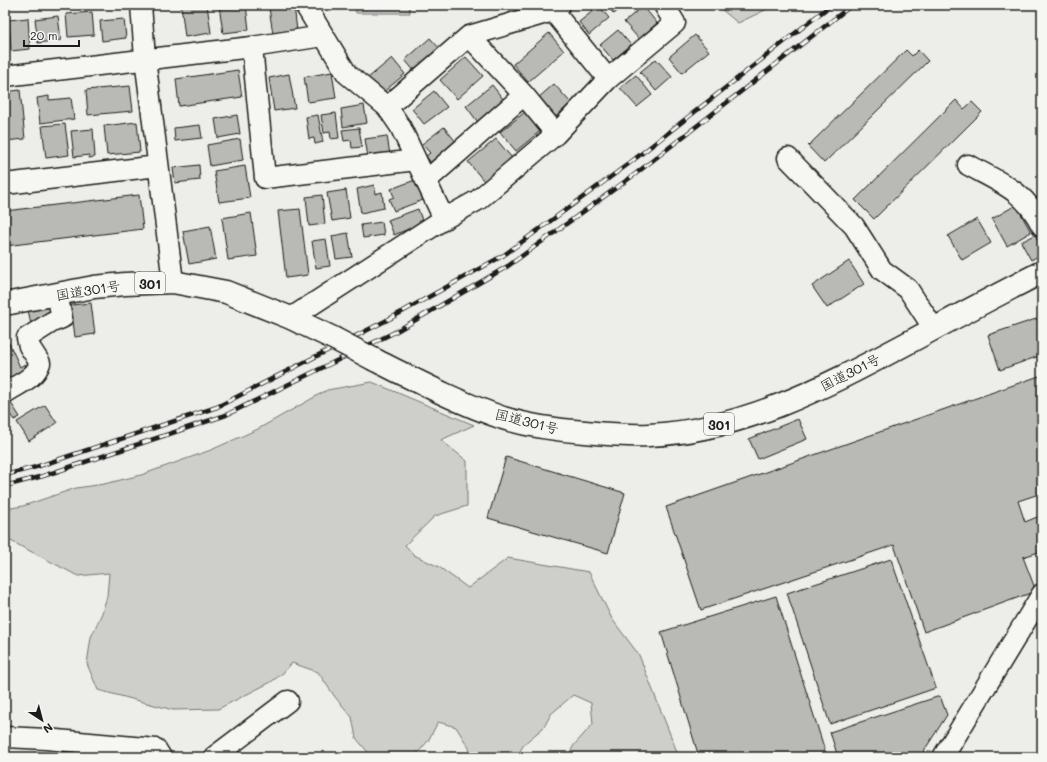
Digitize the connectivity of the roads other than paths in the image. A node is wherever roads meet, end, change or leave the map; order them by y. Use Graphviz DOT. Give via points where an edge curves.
graph roads {
  1 [pos="141,5"];
  2 [pos="305,5"];
  3 [pos="664,5"];
  4 [pos="557,8"];
  5 [pos="323,36"];
  6 [pos="469,36"];
  7 [pos="252,47"];
  8 [pos="145,58"];
  9 [pos="5,76"];
  10 [pos="608,79"];
  11 [pos="524,95"];
  12 [pos="387,107"];
  13 [pos="556,134"];
  14 [pos="788,158"];
  15 [pos="416,160"];
  16 [pos="968,165"];
  17 [pos="158,166"];
  18 [pos="427,180"];
  19 [pos="5,184"];
  20 [pos="444,219"];
  21 [pos="1042,226"];
  22 [pos="1042,272"];
  23 [pos="173,282"];
  24 [pos="57,294"];
  25 [pos="5,304"];
  26 [pos="291,318"];
  27 [pos="934,329"];
  28 [pos="5,393"];
  29 [pos="1042,594"];
  30 [pos="288,700"];
  31 [pos="5,737"];
  32 [pos="161,757"];
  33 [pos="214,757"];
  34 [pos="944,757"];
  1 -- 8 [label="street"];
  2 -- 5 [label="street"];
  3 -- 10 [label="street" via="675,23"];
  4 -- 6 [label="street"];
  4 -- 10 [label="street"];
  5 -- 7 [label="street"];
  5 -- 12 [label="street" via="347,74"];
  6 -- 11 [label="street"];
  6 -- 12 [label="street"];
  7 -- 8 [label="street"];
  7 -- 15 [label="street" via="265,178"];
  8 -- 9 [label="street"];
  8 -- 17 [label="street"];
  10 -- 13 [label="street"];
  11 -- 13 [label="street"];
  11 -- 18 [label="street"];
  12 -- 15 [label="street" via="400,126"];
  13 -- 20 [label="street" via="478,200"];
  14 -- 27 [label="street" via="854,226 882,270 908,289"];
  15 -- 18 [label="street"];
  16 -- 21 [label="street" via="1019,194 1035,212"];
  17 -- 19 [label="street"];
  17 -- 23 [label="street"];
  18 -- 20 [label="street"];
  20 -- 26 [label="street"];
  22 -- 27 [label="highway, 国道301号 / 301"];
  23 -- 24 [label="highway, 国道301号 / 301" via="125,284"];
  23 -- 26 [label="highway, 国道301号 / 301" via="226,292"];
  24 -- 25 [label="highway, 国道301号 / 301"];
  24 -- 28 [label="street" via="62,318 27,338 40,363 39,368"];
  26 -- 27 [label="highway, 国道301号 / 301, bridge" via="441,392 504,418 554,430 650,435 723,423 776,407 855,371"];
  29 -- 34 [label="street"];
  30 -- 33 [label="street"];
  31 -- 32 [label="street" via="156,749"];
}
